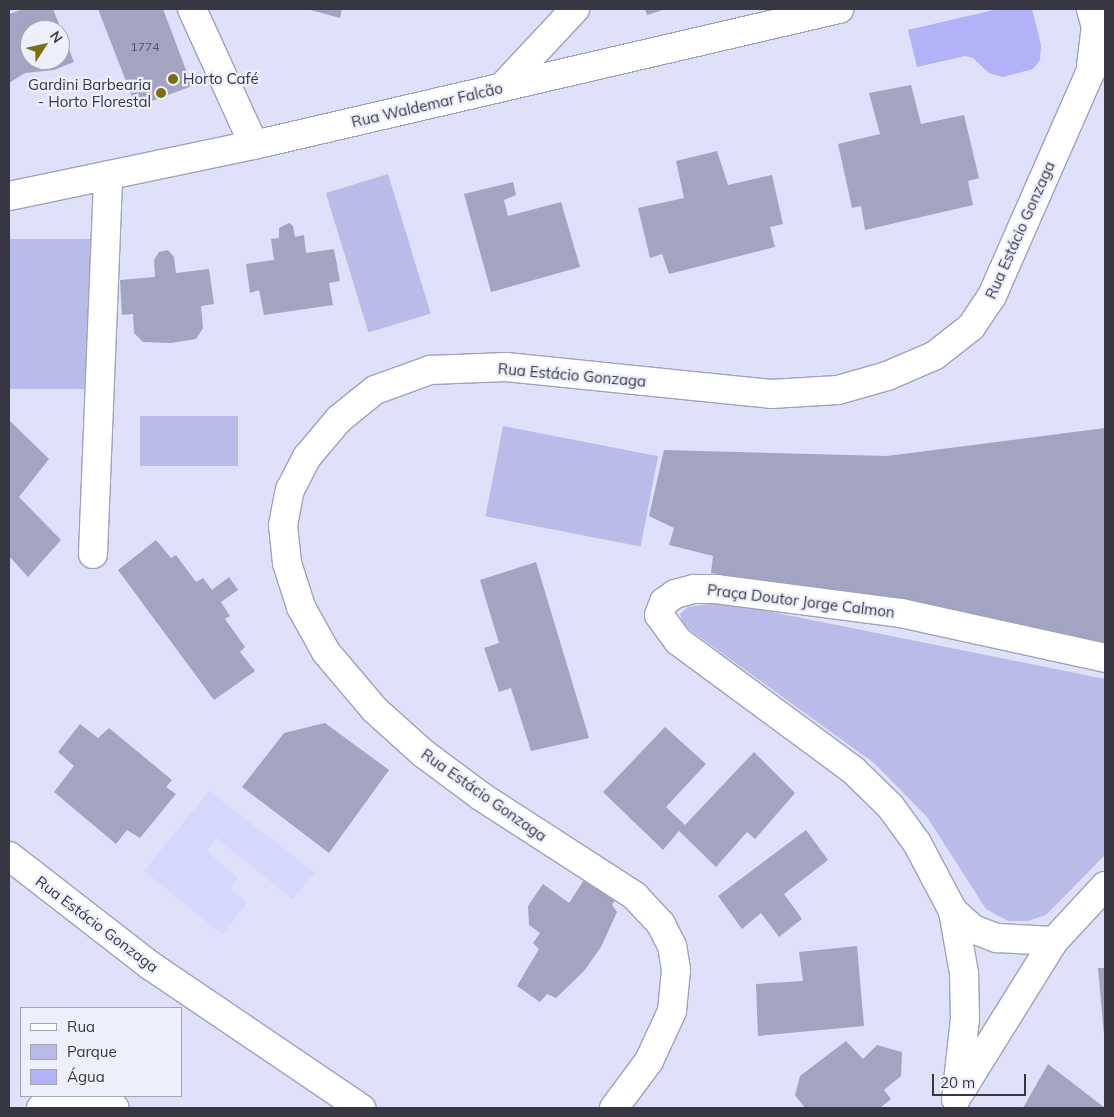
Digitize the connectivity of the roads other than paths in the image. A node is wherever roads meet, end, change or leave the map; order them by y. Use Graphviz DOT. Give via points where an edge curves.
graph roads {
  1 [pos="192,9"];
  2 [pos="575,9"];
  3 [pos="838,9"];
  4 [pos="1091,9"];
  5 [pos="1105,47"];
  6 [pos="1089,75"];
  7 [pos="502,87"];
  8 [pos="254,145"];
  9 [pos="108,175"];
  10 [pos="10,196"];
  11 [pos="93,554"];
  12 [pos="1105,658"];
  13 [pos="9,856"];
  14 [pos="1105,886"];
  15 [pos="953,911"];
  16 [pos="1054,941"];
  17 [pos="953,1104"];
  18 [pos="41,1108"];
  19 [pos="115,1108"];
  20 [pos="361,1108"];
  21 [pos="614,1108"];
  1 -- 8 [label="street"];
  2 -- 7 [label="street"];
  3 -- 7 [label="street, Rua Waldemar Falcão"];
  4 -- 6 [label="street, Rua Estácio Gonzaga" via="1096,27"];
  5 -- 6 [label="street, Rua Estácio Gonzaga"];
  6 -- 21 [label="street, Rua Estácio Gonzaga" via="992,296 971,327 934,356 887,376 838,390 771,394 506,367 430,370 375,390 339,419 307,457 290,490 283,525 287,563 300,607 326,652 375,710 424,754 482,797 635,896 661,924 672,946 676,970 672,1011 649,1061"];
  7 -- 8 [label="street, Rua Waldemar Falcão"];
  8 -- 9 [label="street, Rua Waldemar Falcão"];
  9 -- 10 [label="street, Rua Waldemar Falcão"];
  9 -- 11 [label="street"];
  12 -- 15 [label="street, Praça Doutor Jorge Calmon" via="900,613 716,589 694,589 675,594 664,602 659,615 678,641 813,737 890,806 938,878"];
  13 -- 20 [label="street, Rua Estácio Gonzaga" via="151,966"];
  14 -- 16 [label="street"];
  15 -- 16 [label="street, Praça Doutor Jorge Calmon" via="973,929 997,938"];
  15 -- 17 [label="street, Praça Doutor Jorge Calmon" via="964,973 964,1009"];
  16 -- 17 [label="street"];
  18 -- 19 [label="street" via="99,1098"];
}
